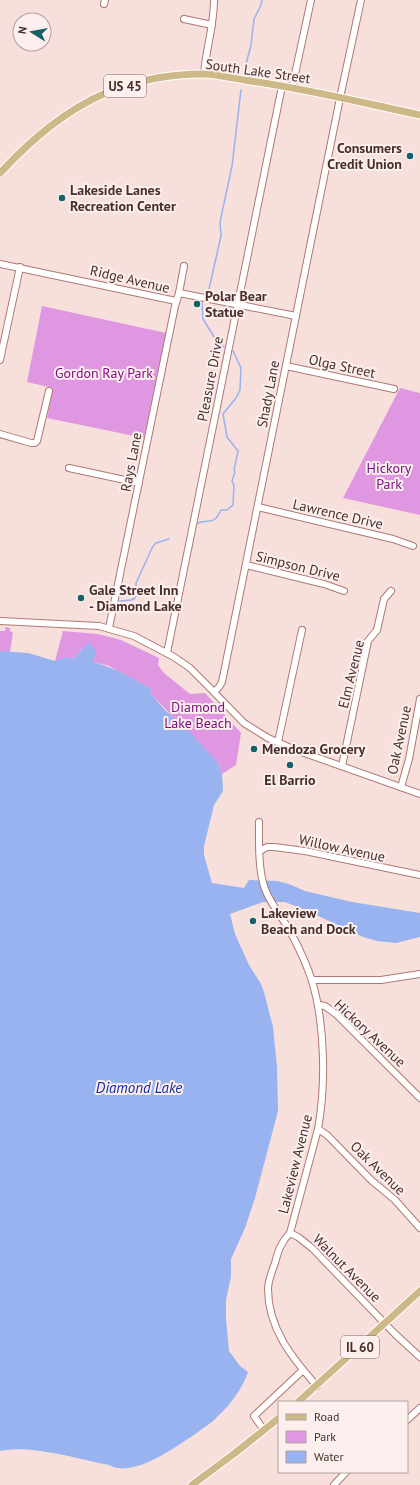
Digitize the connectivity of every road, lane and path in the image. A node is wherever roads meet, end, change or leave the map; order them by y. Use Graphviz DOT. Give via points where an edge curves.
graph roads {
  1 [pos="214,0"];
  2 [pos="311,0"];
  3 [pos="362,0"];
  4 [pos="184,19"];
  5 [pos="212,25"];
  6 [pos="204,74"];
  7 [pos="282,86"];
  8 [pos="292,88"];
  9 [pos="340,98"];
  10 [pos="420,115"];
  11 [pos="0,173"];
  12 [pos="0,264"];
  13 [pos="184,266"];
  14 [pos="20,267"];
  15 [pos="179,294"];
  16 [pos="176,301"];
  17 [pos="237,304"];
  18 [pos="296,316"];
  19 [pos="0,360"];
  20 [pos="286,366"];
  21 [pos="394,389"];
  22 [pos="48,391"];
  23 [pos="0,434"];
  24 [pos="69,468"];
  25 [pos="139,483"];
  26 [pos="258,507"];
  27 [pos="413,546"];
  28 [pos="246,565"];
  29 [pos="344,591"];
  30 [pos="391,591"];
  31 [pos="0,621"];
  32 [pos="109,628"];
  33 [pos="302,630"];
  34 [pos="167,653"];
  35 [pos="214,692"];
  36 [pos="420,699"];
  37 [pos="278,742"];
  38 [pos="342,766"];
  39 [pos="401,787"];
  40 [pos="420,794"];
  41 [pos="259,822"];
  42 [pos="260,851"];
  43 [pos="420,875"];
  44 [pos="420,974"];
  45 [pos="312,980"];
  46 [pos="319,1005"];
  47 [pos="420,1098"];
  48 [pos="318,1129"];
  49 [pos="420,1228"];
  50 [pos="290,1233"];
  51 [pos="420,1291"];
  52 [pos="386,1324"];
  53 [pos="420,1358"];
  54 [pos="303,1370"];
  55 [pos="317,1386"];
  56 [pos="299,1401"];
  57 [pos="420,1408"];
  58 [pos="278,1419"];
  59 [pos="408,1419"];
  60 [pos="264,1430"];
  61 [pos="345,1473"];
  62 [pos="198,1484"];
  63 [pos="334,1485"];
  1 -- 5 [label="street"];
  2 -- 8 [label="street"];
  3 -- 9 [label="street, Shady Lane"];
  4 -- 5 [label="street"];
  5 -- 6 [label="street"];
  6 -- 7 [label="main road, South Lake Street / US 45"];
  6 -- 11 [label="main road, South Lake Street / US 45" via="155,79 107,92 56,121"];
  7 -- 8 [label="main road, South Lake Street / US 45"];
  7 -- 17 [label="street, Pleasure Drive"];
  8 -- 9 [label="main road, South Lake Street / US 45"];
  9 -- 10 [label="main road, South Lake Street / US 45"];
  9 -- 18 [label="street, Shady Lane"];
  12 -- 14 [label="street, Ridge Avenue"];
  13 -- 15 [label="street"];
  14 -- 16 [label="street, Ridge Avenue"];
  14 -- 19 [label="street"];
  15 -- 16 [label="street, Ridge Avenue"];
  15 -- 17 [label="street, Ridge Avenue"];
  16 -- 25 [label="street, Rays Lane"];
  17 -- 18 [label="street, Ridge Avenue"];
  17 -- 34 [label="street, Pleasure Drive"];
  18 -- 20 [label="street, Shady Lane"];
  20 -- 21 [label="street, Olga Street"];
  20 -- 26 [label="street, Shady Lane"];
  22 -- 23 [label="street" via="35,443"];
  24 -- 25 [label="street"];
  25 -- 32 [label="street, Rays Lane"];
  26 -- 27 [label="street, Lawrence Drive"];
  26 -- 28 [label="street, Shady Lane"];
  28 -- 29 [label="street, Simpson Drive"];
  28 -- 35 [label="street, Shady Lane" via="222,682"];
  30 -- 38 [label="street, Elm Avenue" via="384,599 377,630 368,641"];
  31 -- 32 [label="street"];
  32 -- 34 [label="street" via="134,636"];
  33 -- 37 [label="street"];
  34 -- 35 [label="street" via="190,668"];
  35 -- 37 [label="street" via="244,723"];
  36 -- 39 [label="street, Oak Avenue"];
  37 -- 38 [label="street"];
  38 -- 39 [label="street"];
  39 -- 40 [label="street"];
  41 -- 42 [label="street, Lakeview Avenue"];
  42 -- 43 [label="street, Willow Avenue" via="274,846"];
  42 -- 45 [label="street, Lakeview Avenue" via="265,888 291,933"];
  44 -- 45 [label="street" via="382,980"];
  45 -- 46 [label="street, Lakeview Avenue"];
  46 -- 47 [label="street, Hickory Avenue" via="336,1014"];
  46 -- 48 [label="street, Lakeview Avenue" via="323,1072"];
  48 -- 49 [label="street, Oak Avenue" via="395,1200"];
  48 -- 50 [label="street, Lakeview Avenue"];
  50 -- 52 [label="street, Walnut Avenue" via="312,1248"];
  50 -- 54 [label="street, Lakeview Avenue" via="281,1245 272,1269 268,1289 269,1306 279,1336"];
  51 -- 52 [label="main road, IL 60"];
  52 -- 53 [label="street, Walnut Avenue"];
  52 -- 55 [label="main road, IL 60"];
  54 -- 55 [label="street, Lakeview Avenue"];
  54 -- 60 [label="street" via="254,1416"];
  55 -- 56 [label="main road, IL 60"];
  57 -- 59 [label="street"];
  58 -- 60 [label="main road"];
  60 -- 62 [label="main road"];
  61 -- 63 [label="street"];
}
